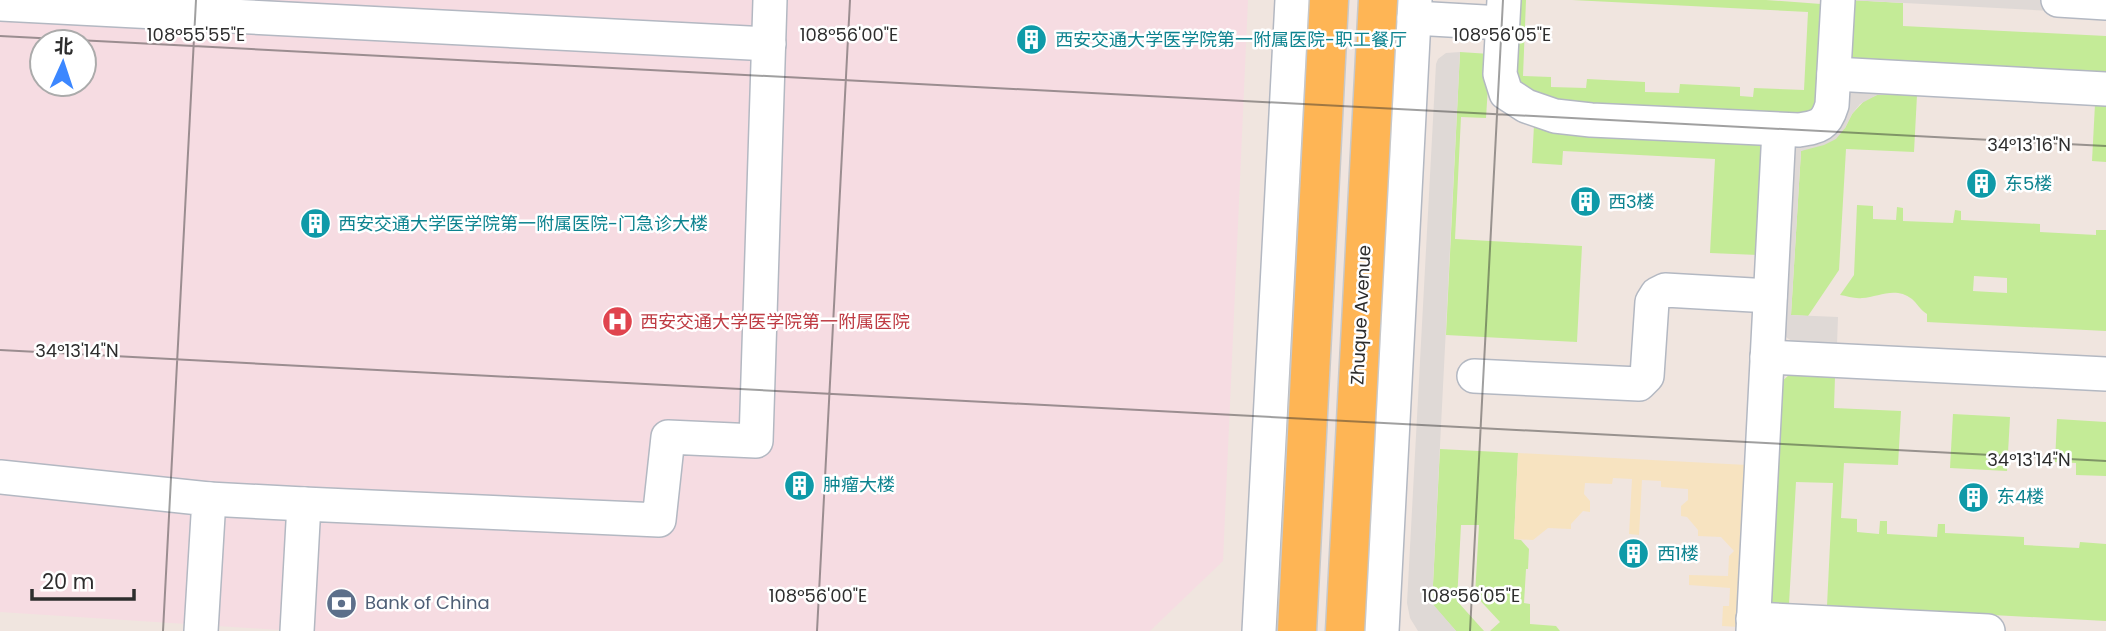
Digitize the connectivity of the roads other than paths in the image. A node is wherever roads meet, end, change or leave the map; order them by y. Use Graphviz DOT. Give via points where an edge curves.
graph roads {
  1 [pos="771,0"];
  2 [pos="1292,0"];
  3 [pos="1329,0"];
  4 [pos="1378,0"];
  5 [pos="1838,0"];
  6 [pos="2058,0"];
  7 [pos="2106,2"];
  8 [pos="0,4"];
  9 [pos="1415,9"];
  10 [pos="1503,11"];
  11 [pos="769,44"];
  12 [pos="1834,74"];
  13 [pos="2106,89"];
  14 [pos="1779,130"];
  15 [pos="1770,296"];
  16 [pos="1767,357"];
  17 [pos="2106,374"];
  18 [pos="1474,376"];
  19 [pos="0,477"];
  20 [pos="209,499"];
  21 [pos="304,504"];
  22 [pos="1299,587"];
  23 [pos="1347,590"];
  24 [pos="1753,625"];
  25 [pos="1256,628"];
  26 [pos="201,631"];
  27 [pos="297,631"];
  28 [pos="1297,631"];
  29 [pos="1345,631"];
  30 [pos="1383,631"];
  31 [pos="1988,631"];
  1 -- 11 [label="street"];
  2 -- 25 [label="street"];
  3 -- 22 [label="main road"];
  4 -- 23 [label="main road, Zhuque Avenue"];
  5 -- 12 [label="street"];
  6 -- 7 [label="street"];
  8 -- 11 [label="street"];
  9 -- 10 [label="street"];
  9 -- 30 [label="street"];
  10 -- 14 [label="street" via="1500,74 1506,93 1526,106 1555,116 1591,120"];
  11 -- 21 [label="street" via="756,441 668,437 659,520"];
  12 -- 13 [label="street"];
  12 -- 14 [label="street" via="1828,119 1816,127"];
  14 -- 15 [label="street"];
  15 -- 16 [label="street"];
  15 -- 18 [label="street" via="1660,292 1653,302 1648,370 1639,384"];
  16 -- 17 [label="street"];
  16 -- 24 [label="street"];
  19 -- 20 [label="street"];
  20 -- 21 [label="street"];
  20 -- 26 [label="street"];
  21 -- 27 [label="street"];
  22 -- 25 [label="street"];
  22 -- 28 [label="main road"];
  23 -- 29 [label="main road, Zhuque Avenue"];
  23 -- 30 [label="street"];
  24 -- 31 [label="street"];
}
